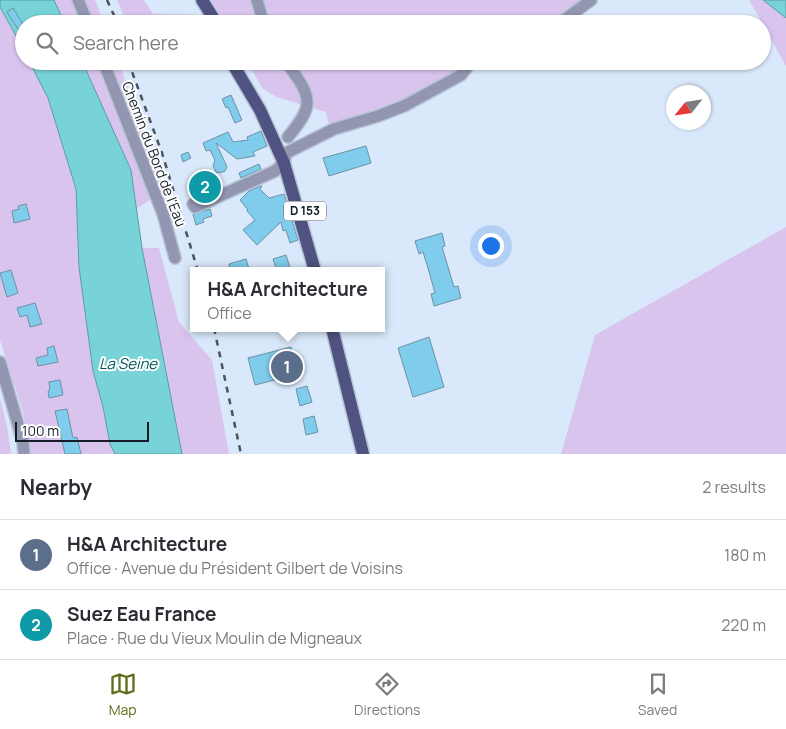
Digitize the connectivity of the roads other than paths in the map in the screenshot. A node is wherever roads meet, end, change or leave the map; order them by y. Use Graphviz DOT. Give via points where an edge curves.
graph roads {
  1 [pos="78,0"];
  2 [pos="195,0"];
  3 [pos="202,0"];
  4 [pos="257,0"];
  5 [pos="591,0"];
  6 [pos="84,15"];
  7 [pos="204,15"];
  8 [pos="211,15"];
  9 [pos="261,15"];
  10 [pos="570,15"];
  11 [pos="107,70"];
  12 [pos="237,70"];
  13 [pos="244,70"];
  14 [pos="291,70"];
  15 [pos="465,70"];
  16 [pos="288,137"];
  17 [pos="285,158"];
  18 [pos="193,204"];
  19 [pos="175,258"];
  20 [pos="313,267"];
  21 [pos="317,267"];
  22 [pos="333,332"];
  23 [pos="0,362"];
  24 [pos="24,454"];
  25 [pos="363,454"];
  1 -- 6 [label="street"];
  2 -- 7 [label="main road"];
  3 -- 8 [label="main road"];
  4 -- 9 [label="street"];
  5 -- 10 [label="street"];
  11 -- 19 [label="street, Chemin du Bord de l'Eau" via="163,214"];
  12 -- 17 [label="main road, D 153"];
  13 -- 17 [label="main road, D 153" via="268,110"];
  14 -- 16 [label="street" via="308,103"];
  15 -- 17 [label="street" via="404,106 334,129"];
  17 -- 18 [label="street" via="275,171 195,206"];
  17 -- 20 [label="main road, D 153"];
  17 -- 21 [label="main road, D 153" via="307,219"];
  22 -- 25 [label="main road"];
  23 -- 24 [label="street"];
}
